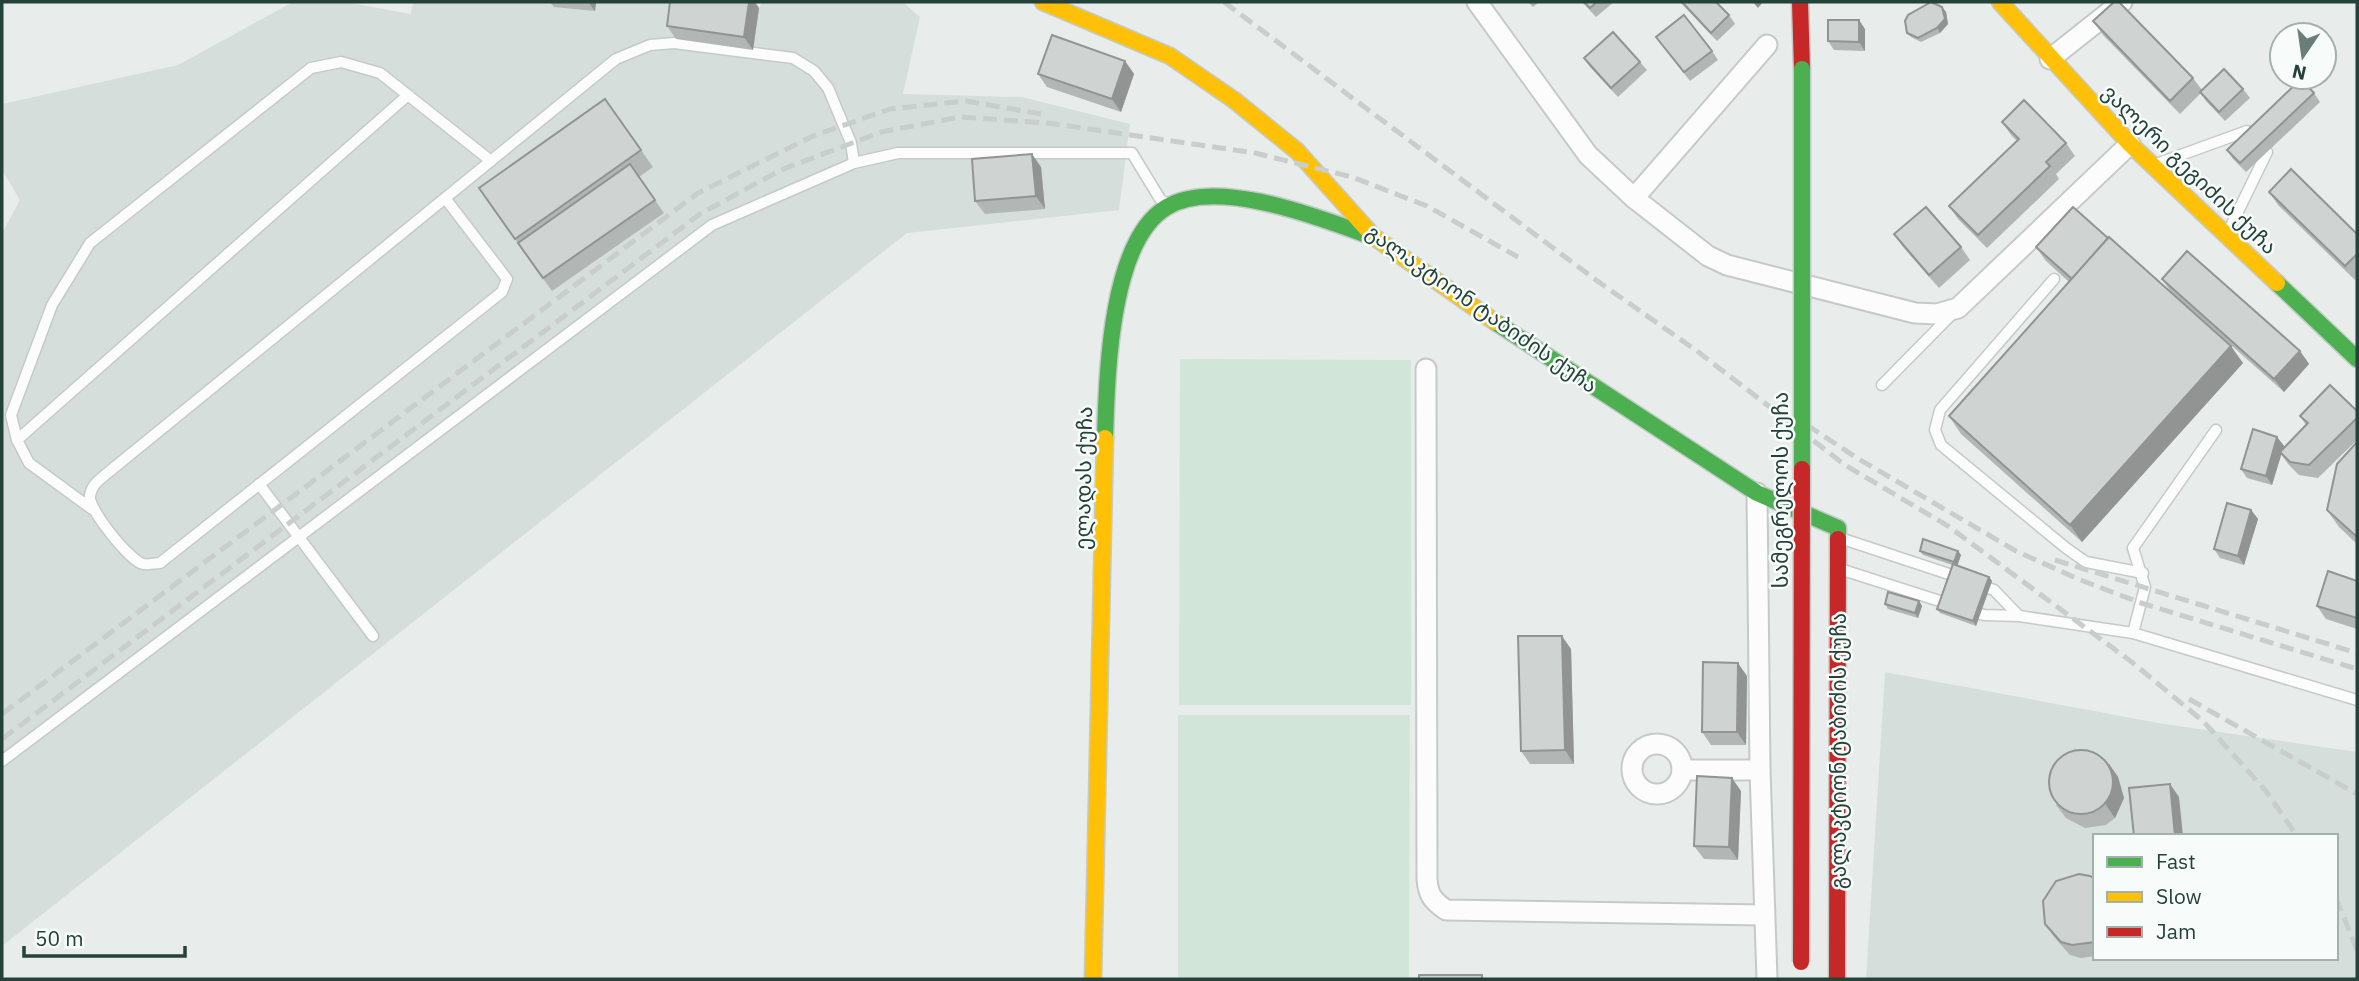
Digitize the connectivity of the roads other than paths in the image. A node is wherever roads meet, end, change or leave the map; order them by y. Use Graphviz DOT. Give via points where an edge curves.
graph roads {
  1 [pos="1043,2"];
  2 [pos="1477,2"];
  3 [pos="1800,2"];
  4 [pos="2000,2"];
  5 [pos="2122,2"];
  6 [pos="1767,46"];
  7 [pos="2050,59"];
  8 [pos="408,94"];
  9 [pos="2254,139"];
  10 [pos="2130,144"];
  11 [pos="2267,152"];
  12 [pos="491,161"];
  13 [pos="854,163"];
  14 [pos="2152,165"];
  15 [pos="445,198"];
  16 [pos="1634,198"];
  17 [pos="1169,205"];
  18 [pos="2226,235"];
  19 [pos="1374,237"];
  20 [pos="2054,279"];
  21 [pos="1958,308"];
  22 [pos="2357,335"];
  23 [pos="2345,347"];
  24 [pos="2357,359"];
  25 [pos="1426,369"];
  26 [pos="1882,385"];
  27 [pos="2216,430"];
  28 [pos="17,440"];
  29 [pos="259,484"];
  30 [pos="1757,493"];
  31 [pos="92,509"];
  32 [pos="299,537"];
  33 [pos="1840,538"];
  34 [pos="1839,568"];
  35 [pos="2143,573"];
  36 [pos="2019,616"];
  37 [pos="2133,633"];
  38 [pos="373,636"];
  39 [pos="2357,700"];
  40 [pos="2,761"];
  41 [pos="1682,770"];
  42 [pos="1760,770"];
  43 [pos="1763,915"];
  44 [pos="1093,979"];
  45 [pos="1768,979"];
  46 [pos="1801,979"];
  47 [pos="1837,979"];
  1 -- 19 [label="street, გალაკტიონ ტაბიძის ქუჩა" via="1170,56 1234,100 1297,151"];
  2 -- 16 [label="street" via="1588,155"];
  3 -- 46 [label="street, სამეგრელოს ქუჩა, bridge"];
  4 -- 7 [label="street, ვალერი გეგიძის ქუჩა"];
  5 -- 7 [label="street"];
  6 -- 16 [label="street"];
  7 -- 10 [label="street, ვალერი გეგიძის ქუჩა"];
  8 -- 12 [label="lane"];
  8 -- 28 [label="lane"];
  8 -- 28 [label="lane" via="380,73 341,62 312,68 90,243 52,305 11,415"];
  9 -- 14 [label="lane" via="2247,131"];
  10 -- 14 [label="street, ვალერი გეგიძის ქუჩა"];
  10 -- 21 [label="street"];
  11 -- 18 [label="lane"];
  12 -- 13 [label="lane" via="616,59 650,45 674,43 793,58 814,71 828,89 852,143"];
  12 -- 15 [label="lane"];
  13 -- 17 [label="lane" via="898,153 1132,153 1160,199"];
  13 -- 32 [label="lane" via="712,225"];
  14 -- 18 [label="street, ვალერი გეგიძის ქუჩა"];
  15 -- 29 [label="lane" via="507,279 502,292"];
  15 -- 31 [label="lane" via="92,487"];
  16 -- 21 [label="street" via="1708,256 1727,265 1915,313 1937,314"];
  17 -- 19 [label="street" via="1215,198 1261,203"];
  17 -- 44 [label="street, ელადას ქუჩა" via="1155,215 1140,238 1109,340"];
  18 -- 23 [label="street, ვალერი გეგიძის ქუჩა"];
  19 -- 30 [label="street, გალაკტიონ ტაბიძის ქუჩა" via="1503,328"];
  20 -- 35 [label="lane" via="1940,410 1935,430 1941,445 2086,562"];
  21 -- 26 [label="lane"];
  22 -- 23 [label="street"];
  23 -- 24 [label="street, ვალერი გეგიძის ქუჩა"];
  25 -- 43 [label="street" via="1428,893 1446,910"];
  27 -- 35 [label="lane" via="2133,548"];
  28 -- 31 [label="lane" via="29,463"];
  29 -- 31 [label="lane" via="159,563 144,565 131,557"];
  29 -- 32 [label="lane"];
  30 -- 33 [label="street, გალაკტიონ ტაბიძის ქუჩა" via="1838,528"];
  30 -- 42 [label="street"];
  32 -- 38 [label="lane"];
  32 -- 40 [label="lane"];
  33 -- 34 [label="street, გალაკტიონ ტაბიძის ქუჩა"];
  33 -- 36 [label="lane" via="1994,590"];
  34 -- 36 [label="lane" via="1984,615"];
  34 -- 47 [label="street, გალაკტიონ ტაბიძის ქუჩა"];
  35 -- 37 [label="lane" via="2145,587"];
  36 -- 37 [label="lane"];
  37 -- 39 [label="lane"];
  41 -- 42 [label="street"];
  42 -- 43 [label="street"];
  43 -- 45 [label="street"];
}
